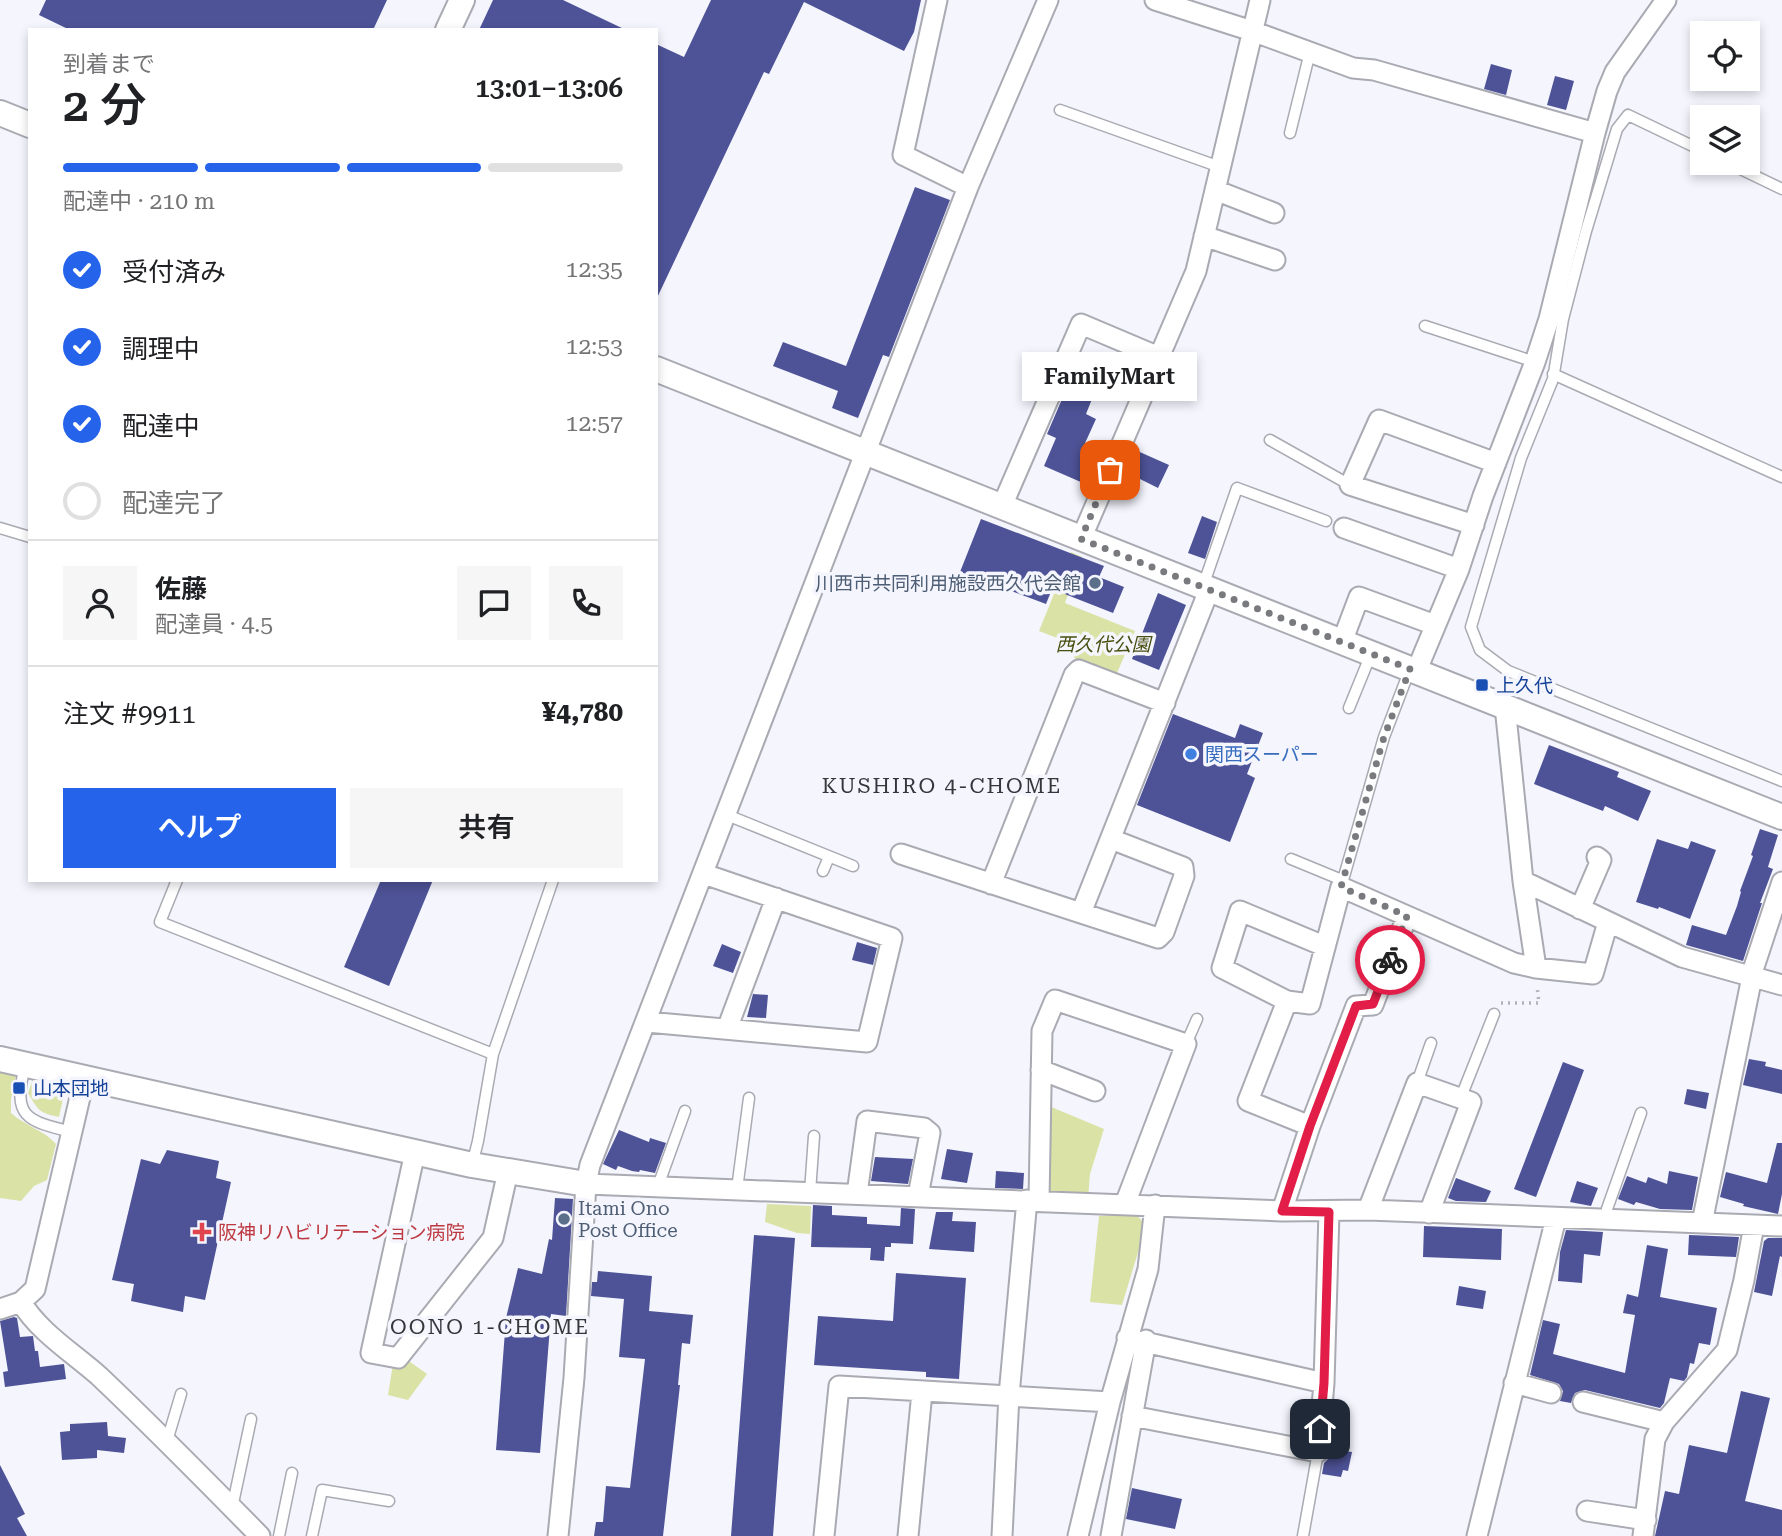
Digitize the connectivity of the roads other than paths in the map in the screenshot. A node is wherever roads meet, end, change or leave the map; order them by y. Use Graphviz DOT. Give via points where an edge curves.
graph roads {
  1 [pos="462,0"];
  2 [pos="937,0"];
  3 [pos="1048,0"];
  4 [pos="1155,0"];
  5 [pos="1260,0"];
  6 [pos="1665,0"];
  7 [pos="449,28"];
  8 [pos="1252,31"];
  9 [pos="1310,52"];
  10 [pos="1060,110"];
  11 [pos="0,113"];
  12 [pos="28,124"];
  13 [pos="1290,133"];
  14 [pos="1595,133"];
  15 [pos="1690,145"];
  16 [pos="1220,167"];
  17 [pos="1754,175"];
  18 [pos="968,187"];
  19 [pos="1782,188"];
  20 [pos="1215,190"];
  21 [pos="1274,213"];
  22 [pos="1204,236"];
  23 [pos="1275,260"];
  24 [pos="1425,326"];
  25 [pos="1159,357"];
  26 [pos="1535,362"];
  27 [pos="658,370"];
  28 [pos="1553,374"];
  29 [pos="1270,440"];
  30 [pos="867,451"];
  31 [pos="1496,463"];
  32 [pos="1782,477"];
  33 [pos="1350,485"];
  34 [pos="1002,506"];
  35 [pos="1335,524"];
  36 [pos="1474,525"];
  37 [pos="0,528"];
  38 [pos="28,536"];
  39 [pos="1081,539"];
  40 [pos="1459,569"];
  41 [pos="1206,588"];
  42 [pos="1435,625"];
  43 [pos="1342,642"];
  44 [pos="1371,654"];
  45 [pos="1413,670"];
  46 [pos="1164,703"];
  47 [pos="1504,706"];
  48 [pos="1349,708"];
  49 [pos="1782,781"];
  50 [pos="727,815"];
  51 [pos="1782,817"];
  52 [pos="1111,839"];
  53 [pos="901,854"];
  54 [pos="829,856"];
  55 [pos="1291,859"];
  56 [pos="1601,860"];
  57 [pos="853,866"];
  58 [pos="823,871"];
  59 [pos="704,874"];
  60 [pos="1523,881"];
  61 [pos="176,882"];
  62 [pos="552,882"];
  63 [pos="1782,882"];
  64 [pos="1341,883"];
  65 [pos="991,884"];
  66 [pos="776,898"];
  67 [pos="1580,909"];
  68 [pos="1081,914"];
  69 [pos="1407,916"];
  70 [pos="1608,922"];
  71 [pos="1324,946"];
  72 [pos="1536,968"];
  73 [pos="1752,975"];
  74 [pos="1782,985"];
  75 [pos="1287,1000"];
  76 [pos="1494,1014"];
  77 [pos="1197,1018"];
  78 [pos="648,1022"];
  79 [pos="727,1029"];
  80 [pos="1431,1043"];
  81 [pos="1185,1044"];
  82 [pos="492,1054"];
  83 [pos="0,1059"];
  84 [pos="25,1065"];
  85 [pos="1041,1070"];
  86 [pos="84,1080"];
  87 [pos="1417,1083"];
  88 [pos="1095,1091"];
  89 [pos="1461,1097"];
  90 [pos="749,1098"];
  91 [pos="685,1111"];
  92 [pos="1641,1113"];
  93 [pos="1310,1126"];
  94 [pos="72,1132"];
  95 [pos="814,1136"];
  96 [pos="415,1153"];
  97 [pos="472,1165"];
  98 [pos="508,1171"];
  99 [pos="586,1184"];
  100 [pos="659,1186"];
  101 [pos="737,1189"];
  102 [pos="810,1192"];
  103 [pos="856,1194"];
  104 [pos="918,1196"];
  105 [pos="1033,1200"];
  106 [pos="1125,1204"];
  107 [pos="1155,1205"];
  108 [pos="1368,1210"];
  109 [pos="1282,1211"];
  110 [pos="1329,1212"];
  111 [pos="1429,1213"];
  112 [pos="1556,1218"];
  113 [pos="1606,1220"];
  114 [pos="1702,1223"];
  115 [pos="1754,1225"];
  116 [pos="1782,1226"];
  117 [pos="22,1302"];
  118 [pos="0,1309"];
  119 [pos="1137,1339"];
  120 [pos="1324,1383"];
  121 [pos="1514,1383"];
  122 [pos="922,1392"];
  123 [pos="1552,1393"];
  124 [pos="181,1394"];
  125 [pos="1009,1395"];
  126 [pos="1110,1402"];
  127 [pos="1583,1402"];
  128 [pos="1132,1416"];
  129 [pos="251,1419"];
  130 [pos="1664,1422"];
  131 [pos="167,1441"];
  132 [pos="1318,1452"];
  133 [pos="292,1473"];
  134 [pos="389,1501"];
  135 [pos="232,1508"];
  136 [pos="1587,1511"];
  137 [pos="1644,1528"];
  138 [pos="260,1536"];
  139 [pos="279,1536"];
  140 [pos="312,1536"];
  141 [pos="558,1536"];
  142 [pos="824,1536"];
  143 [pos="908,1536"];
  144 [pos="1002,1536"];
  145 [pos="1078,1536"];
  146 [pos="1111,1536"];
  147 [pos="1303,1536"];
  148 [pos="1477,1536"];
  1 -- 7 [label="street"];
  2 -- 18 [label="street" via="903,155"];
  3 -- 18 [label="street"];
  4 -- 8 [label="street"];
  5 -- 8 [label="street"];
  6 -- 14 [label="street" via="1615,72"];
  8 -- 9 [label="street"];
  8 -- 16 [label="street"];
  9 -- 13 [label="lane"];
  9 -- 14 [label="street" via="1353,68 1374,70"];
  10 -- 16 [label="lane"];
  11 -- 12 [label="street"];
  14 -- 26 [label="street"];
  15 -- 28 [label="lane" via="1628,115 1618,129 1583,243"];
  16 -- 20 [label="street"];
  17 -- 19 [label="lane"];
  18 -- 30 [label="street"];
  20 -- 21 [label="street"];
  20 -- 22 [label="street"];
  22 -- 23 [label="street"];
  22 -- 25 [label="street" via="1196,271"];
  24 -- 26 [label="lane"];
  25 -- 34 [label="street" via="1081,324"];
  25 -- 39 [label="street"];
  26 -- 31 [label="street"];
  27 -- 30 [label="street"];
  28 -- 32 [label="lane"];
  28 -- 49 [label="lane" via="1521,458 1471,627 1480,650 1508,670"];
  29 -- 33 [label="lane"];
  30 -- 34 [label="street"];
  30 -- 50 [label="street"];
  31 -- 33 [label="street" via="1378,420"];
  31 -- 36 [label="street"];
  33 -- 36 [label="street"];
  34 -- 39 [label="street"];
  35 -- 40 [label="street"];
  35 -- 41 [label="lane" via="1237,488"];
  36 -- 40 [label="street"];
  37 -- 38 [label="lane"];
  39 -- 41 [label="street"];
  40 -- 42 [label="street"];
  41 -- 43 [label="street"];
  41 -- 46 [label="street"];
  42 -- 43 [label="street" via="1359,597"];
  42 -- 45 [label="street"];
  43 -- 44 [label="street"];
  44 -- 45 [label="street"];
  44 -- 48 [label="lane"];
  45 -- 47 [label="street"];
  45 -- 64 [label="lane" via="1384,737"];
  46 -- 52 [label="street"];
  46 -- 65 [label="street" via="1079,670 1074,675"];
  47 -- 51 [label="street"];
  47 -- 60 [label="street"];
  50 -- 54 [label="lane"];
  50 -- 59 [label="street"];
  52 -- 68 [label="street"];
  52 -- 68 [label="street" via="1183,867 1164,932 1158,938"];
  53 -- 65 [label="street"];
  54 -- 57 [label="lane"];
  54 -- 58 [label="lane"];
  55 -- 64 [label="lane"];
  56 -- 67 [label="street"];
  59 -- 66 [label="street"];
  59 -- 78 [label="street"];
  60 -- 67 [label="street"];
  60 -- 72 [label="street"];
  61 -- 82 [label="lane" via="160,922"];
  62 -- 82 [label="lane"];
  63 -- 73 [label="street"];
  64 -- 69 [label="street"];
  64 -- 71 [label="street"];
  65 -- 68 [label="street"];
  66 -- 79 [label="street"];
  66 -- 79 [label="street" via="891,938 867,1042"];
  67 -- 70 [label="street"];
  69 -- 72 [label="street"];
  69 -- 93 [label="street" via="1373,1004 1356,1006"];
  70 -- 72 [label="street" via="1593,974"];
  70 -- 73 [label="street" via="1682,957"];
  71 -- 75 [label="street" via="1310,1004"];
  71 -- 75 [label="street" via="1240,911 1222,968"];
  73 -- 74 [label="street"];
  73 -- 114 [label="street"];
  75 -- 93 [label="street" via="1248,1101"];
  76 -- 89 [label="lane"];
  77 -- 81 [label="lane"];
  78 -- 79 [label="street"];
  78 -- 99 [label="street" via="628,1063"];
  80 -- 87 [label="lane"];
  81 -- 85 [label="street" via="1048,998"];
  81 -- 106 [label="street"];
  82 -- 97 [label="lane"];
  83 -- 84 [label="street"];
  84 -- 86 [label="street"];
  84 -- 94 [label="lane" via="19,1094 26,1114 39,1124"];
  85 -- 88 [label="street"];
  85 -- 105 [label="street"];
  86 -- 94 [label="street"];
  86 -- 96 [label="street"];
  87 -- 89 [label="street"];
  87 -- 108 [label="street"];
  89 -- 111 [label="street" via="1471,1102"];
  90 -- 101 [label="lane"];
  91 -- 100 [label="lane"];
  92 -- 113 [label="lane"];
  93 -- 109 [label="street"];
  94 -- 117 [label="street" via="35,1289"];
  95 -- 102 [label="lane"];
  96 -- 97 [label="street"];
  96 -- 98 [label="street" via="371,1353 398,1358 493,1238"];
  97 -- 98 [label="street"];
  98 -- 99 [label="street"];
  99 -- 100 [label="street"];
  99 -- 141 [label="street"];
  100 -- 101 [label="street"];
  101 -- 102 [label="street"];
  102 -- 103 [label="street"];
  103 -- 104 [label="street"];
  103 -- 104 [label="street" via="867,1121 930,1133"];
  104 -- 105 [label="street"];
  105 -- 106 [label="street"];
  105 -- 125 [label="street"];
  106 -- 107 [label="street"];
  107 -- 109 [label="street"];
  107 -- 119 [label="street"];
  108 -- 110 [label="street"];
  108 -- 111 [label="street"];
  109 -- 110 [label="street"];
  110 -- 120 [label="street"];
  111 -- 112 [label="street"];
  112 -- 113 [label="street"];
  112 -- 121 [label="street"];
  113 -- 114 [label="street"];
  114 -- 115 [label="street"];
  115 -- 116 [label="street"];
  115 -- 130 [label="street" via="1727,1350"];
  117 -- 118 [label="street"];
  117 -- 131 [label="street" via="30,1316"];
  119 -- 120 [label="street"];
  119 -- 126 [label="street"];
  119 -- 128 [label="street"];
  120 -- 132 [label="street"];
  121 -- 123 [label="street"];
  121 -- 148 [label="street"];
  122 -- 125 [label="street"];
  122 -- 142 [label="street" via="839,1386"];
  122 -- 143 [label="street"];
  124 -- 131 [label="lane"];
  125 -- 126 [label="street"];
  125 -- 144 [label="street"];
  126 -- 145 [label="street"];
  127 -- 130 [label="street"];
  128 -- 132 [label="street"];
  128 -- 146 [label="street"];
  129 -- 135 [label="lane"];
  130 -- 137 [label="street" via="1654,1439"];
  131 -- 135 [label="street"];
  132 -- 147 [label="lane"];
  133 -- 139 [label="lane"];
  134 -- 140 [label="lane" via="322,1490"];
  135 -- 138 [label="street"];
  136 -- 137 [label="street"];
}
